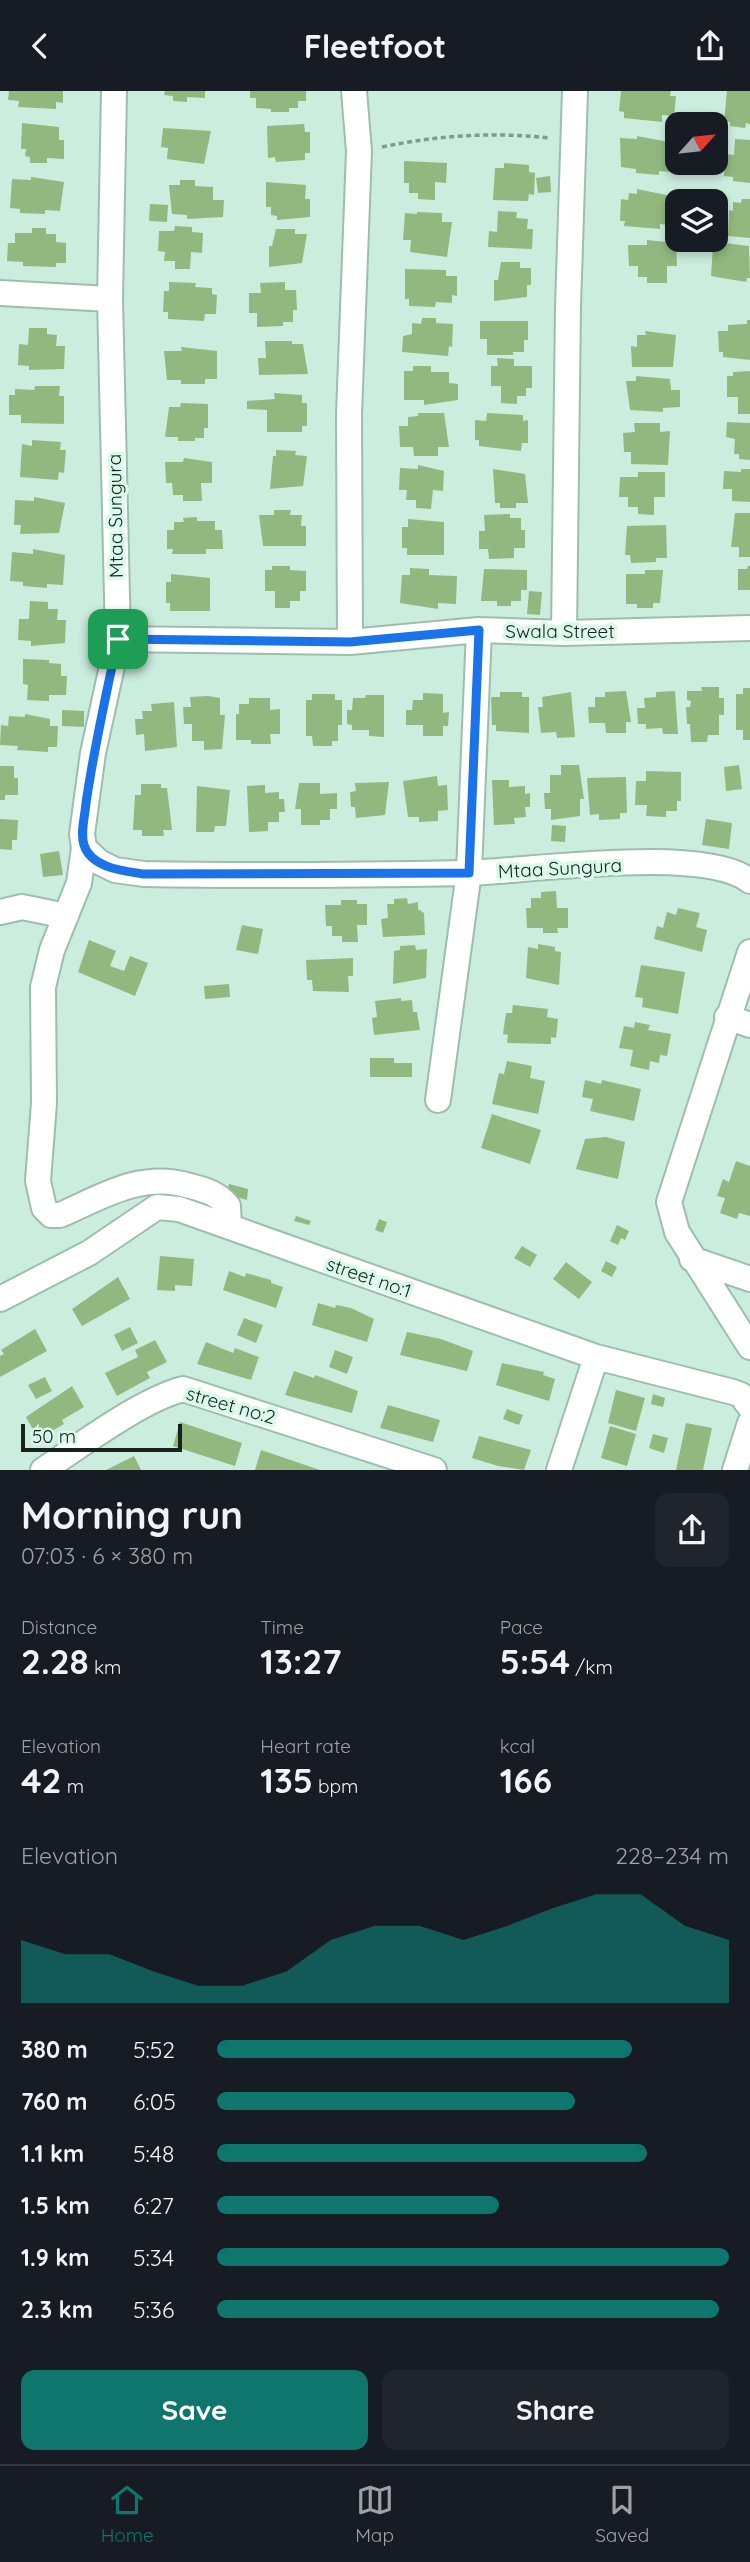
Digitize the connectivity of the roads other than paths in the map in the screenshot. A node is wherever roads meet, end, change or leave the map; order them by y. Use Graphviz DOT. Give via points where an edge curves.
graph roads {
  1 [pos="114,91"];
  2 [pos="354,91"];
  3 [pos="575,91"];
  4 [pos="0,293"];
  5 [pos="110,299"];
  6 [pos="750,628"];
  7 [pos="479,630"];
  8 [pos="564,633"];
  9 [pos="118,639"];
  10 [pos="350,642"];
  11 [pos="84,848"];
  12 [pos="469,873"];
  13 [pos="750,881"];
  14 [pos="0,912"];
  15 [pos="66,916"];
  16 [pos="750,952"];
  17 [pos="739,1021"];
  18 [pos="438,1100"];
  19 [pos="229,1226"];
  20 [pos="692,1259"];
  21 [pos="750,1279"];
  22 [pos="0,1299"];
  23 [pos="750,1347"];
  24 [pos="596,1357"];
  25 [pos="750,1407"];
  26 [pos="750,1423"];
  27 [pos="43,1470"];
  28 [pos="434,1470"];
  29 [pos="559,1470"];
  30 [pos="735,1470"];
  1 -- 5 [label="street, Mtaa Sungura"];
  2 -- 10 [label="street" via="359,151 349,414"];
  3 -- 8 [label="street"];
  4 -- 5 [label="street"];
  5 -- 9 [label="street, Mtaa Sungura"];
  6 -- 8 [label="street, Swala Street"];
  7 -- 8 [label="street, Swala Street"];
  7 -- 10 [label="street, Swala Street"];
  7 -- 12 [label="street"];
  9 -- 10 [label="street, Swala Street"];
  9 -- 11 [label="street, Mtaa Sungura" via="93,753"];
  11 -- 12 [label="street, Mtaa Sungura" via="115,870 144,874"];
  11 -- 15 [label="street" via="79,883"];
  12 -- 13 [label="street, Mtaa Sungura" via="648,863 709,866 739,873"];
  12 -- 18 [label="street"];
  14 -- 15 [label="street" via="22,907"];
  15 -- 19 [label="street" via="43,987 44,1103 38,1181 44,1208 51,1215 60,1215 150,1179 174,1181 218,1194 228,1206"];
  16 -- 17 [label="street"];
  17 -- 20 [label="street" via="669,1202 677,1232"];
  19 -- 22 [label="street, street no:1" via="179,1209 157,1207 89,1253"];
  19 -- 24 [label="street, street no:1"];
  20 -- 21 [label="street"];
  20 -- 23 [label="street"];
  24 -- 25 [label="street, street no:1" via="733,1392"];
  24 -- 29 [label="street"];
  26 -- 30 [label="street"];
  27 -- 28 [label="street, street no:2" via="165,1395 183,1389"];
}
